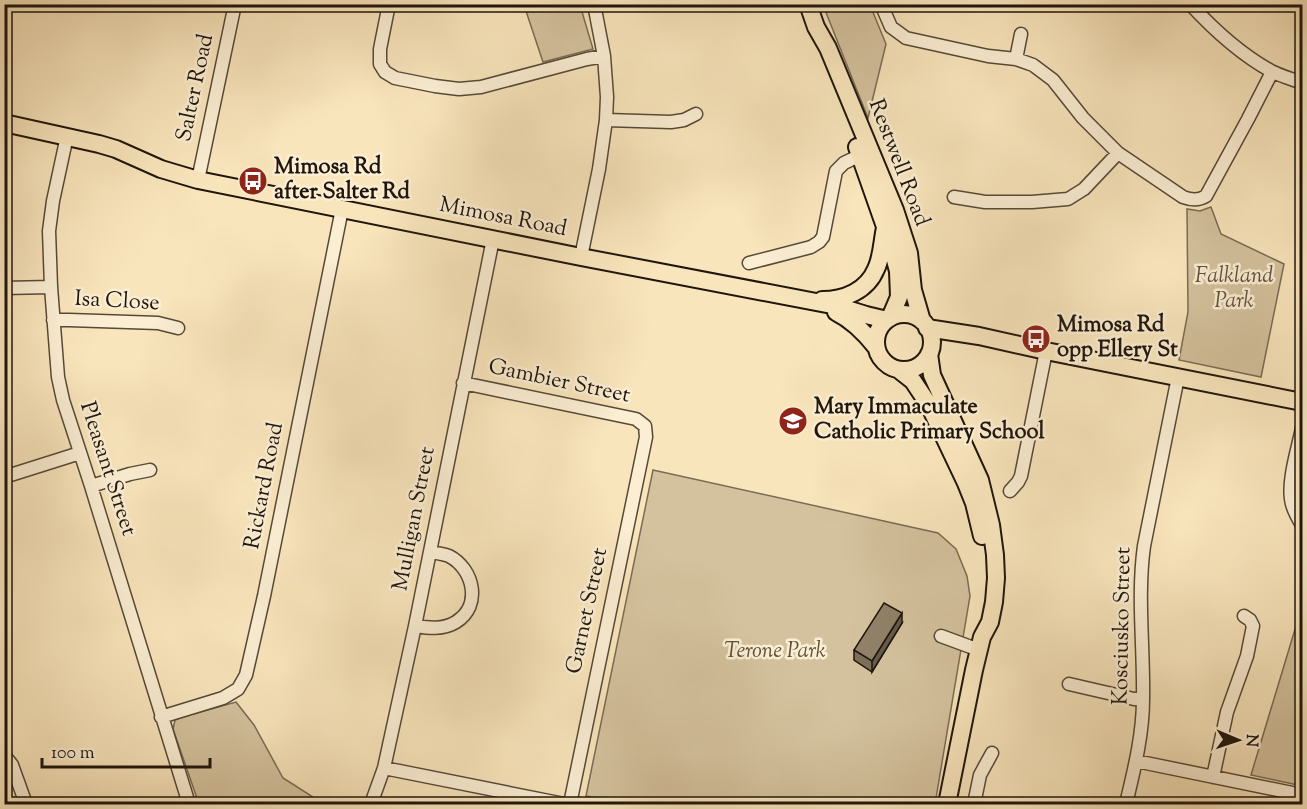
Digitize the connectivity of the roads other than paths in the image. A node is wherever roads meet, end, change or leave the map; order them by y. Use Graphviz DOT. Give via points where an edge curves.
graph roads {
  1 [pos="235,4"];
  2 [pos="389,4"];
  3 [pos="594,4"];
  4 [pos="808,4"];
  5 [pos="881,4"];
  6 [pos="1190,4"];
  7 [pos="1021,34"];
  8 [pos="604,56"];
  9 [pos="1016,59"];
  10 [pos="1272,72"];
  11 [pos="1302,83"];
  12 [pos="696,114"];
  13 [pos="606,120"];
  14 [pos="4,123"];
  15 [pos="66,136"];
  16 [pos="865,153"];
  17 [pos="1118,153"];
  18 [pos="198,180"];
  19 [pos="954,197"];
  20 [pos="342,209"];
  21 [pos="885,226"];
  22 [pos="493,239"];
  23 [pos="581,257"];
  24 [pos="749,263"];
  25 [pos="51,287"];
  26 [pos="4,288"];
  27 [pos="800,300"];
  28 [pos="822,304"];
  29 [pos="889,319"];
  30 [pos="53,320"];
  31 [pos="925,324"];
  32 [pos="178,328"];
  33 [pos="979,336"];
  34 [pos="876,346"];
  35 [pos="930,350"];
  36 [pos="1046,351"];
  37 [pos="899,370"];
  38 [pos="1178,378"];
  39 [pos="463,383"];
  40 [pos="1302,402"];
  41 [pos="645,426"];
  42 [pos="1302,428"];
  43 [pos="80,453"];
  44 [pos="150,470"];
  45 [pos="4,477"];
  46 [pos="91,486"];
  47 [pos="1010,491"];
  48 [pos="1302,525"];
  49 [pos="431,552"];
  50 [pos="1244,616"];
  51 [pos="415,626"];
  52 [pos="941,636"];
  53 [pos="980,643"];
  54 [pos="1069,684"];
  55 [pos="1143,699"];
  56 [pos="161,717"];
  57 [pos="992,753"];
  58 [pos="4,755"];
  59 [pos="1136,761"];
  60 [pos="384,768"];
  61 [pos="1213,777"];
  62 [pos="1302,795"];
  63 [pos="26,804"];
  64 [pos="189,804"];
  65 [pos="371,804"];
  66 [pos="564,804"];
  67 [pos="570,804"];
  68 [pos="947,804"];
  69 [pos="974,804"];
  70 [pos="1126,804"];
  1 -- 18 [label="street, Salter Road"];
  2 -- 8 [label="street" via="380,63 395,78 459,89 481,87"];
  3 -- 8 [label="street"];
  4 -- 16 [label="main road, Restwell Road" via="822,50"];
  5 -- 9 [label="street" via="891,27 906,38"];
  6 -- 10 [label="street" via="1214,30"];
  7 -- 9 [label="street"];
  8 -- 13 [label="street"];
  9 -- 17 [label="street" via="1034,65 1053,80"];
  10 -- 11 [label="street"];
  10 -- 17 [label="street" via="1206,196 1191,200 1183,197"];
  12 -- 13 [label="street" via="671,122"];
  13 -- 23 [label="street"];
  14 -- 15 [label="main road, Mimosa Road"];
  15 -- 18 [label="main road, Mimosa Road" via="116,149"];
  15 -- 25 [label="street, Pleasant Street" via="49,231"];
  16 -- 21 [label="main road, Restwell Road"];
  16 -- 24 [label="street" via="836,171 819,242"];
  16 -- 31 [label="main road, Restwell Road" via="895,210"];
  17 -- 19 [label="street" via="1084,189 1068,199 985,202"];
  18 -- 20 [label="main road, Mimosa Road"];
  20 -- 22 [label="main road, Mimosa Road"];
  20 -- 56 [label="street, Rickard Road" via="246,675 238,689 223,698"];
  21 -- 27 [label="main road" via="876,270 867,284 853,294 831,300"];
  21 -- 29 [label="main road, Restwell Road" via="900,285"];
  22 -- 23 [label="main road, Mimosa Road"];
  22 -- 39 [label="street, Mulligan Street"];
  23 -- 27 [label="main road, Mimosa Road"];
  25 -- 26 [label="street"];
  25 -- 30 [label="street, Pleasant Street"];
  27 -- 28 [label="main road, Mimosa Road"];
  28 -- 29 [label="main road, Mimosa Road"];
  28 -- 34 [label="main road, Mimosa Road" via="855,324"];
  29 -- 31 [label="main road" via="906,314"];
  29 -- 34 [label="main road" via="879,330"];
  30 -- 32 [label="street, Isa Close" via="158,323"];
  30 -- 43 [label="street, Pleasant Street" via="58,377"];
  31 -- 33 [label="main road"];
  31 -- 35 [label="main road" via="931,336"];
  33 -- 35 [label="main road" via="945,341"];
  33 -- 36 [label="main road"];
  34 -- 37 [label="main road" via="884,362"];
  35 -- 37 [label="main road" via="924,362"];
  35 -- 53 [label="main road" via="932,375 980,480 991,525 994,602"];
  36 -- 38 [label="main road"];
  36 -- 47 [label="street" via="1021,476"];
  37 -- 53 [label="main road" via="913,381 929,405 974,503 985,557"];
  38 -- 40 [label="main road"];
  38 -- 55 [label="street, Kosciusko Street" via="1140,572"];
  39 -- 41 [label="street, Gambier Street" via="636,419"];
  39 -- 49 [label="street, Mulligan Street"];
  41 -- 67 [label="street, Garnet Street"];
  42 -- 48 [label="street" via="1291,500"];
  43 -- 45 [label="street"];
  43 -- 46 [label="street, Pleasant Street"];
  44 -- 46 [label="street"];
  46 -- 56 [label="street, Pleasant Street"];
  49 -- 51 [label="street, Mulligan Street"];
  49 -- 51 [label="street" via="449,556 464,568 471,582 472,599 467,612 456,621 432,629"];
  50 -- 61 [label="street" via="1253,626 1227,712"];
  51 -- 60 [label="street, Mulligan Street"];
  52 -- 53 [label="street"];
  53 -- 68 [label="main road"];
  54 -- 55 [label="street"];
  55 -- 59 [label="street, Kosciusko Street"];
  56 -- 64 [label="street, Pleasant Street"];
  57 -- 69 [label="street" via="980,775"];
  58 -- 63 [label="street" via="12,765"];
  59 -- 61 [label="street"];
  59 -- 70 [label="street, Kosciusko Street"];
  60 -- 65 [label="street, Mulligan Street"];
  60 -- 66 [label="street"];
  61 -- 62 [label="street"];
}
